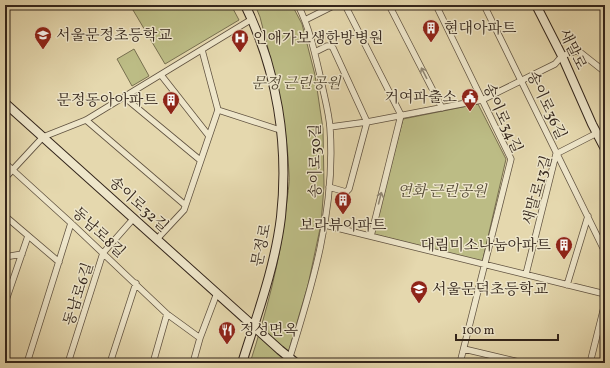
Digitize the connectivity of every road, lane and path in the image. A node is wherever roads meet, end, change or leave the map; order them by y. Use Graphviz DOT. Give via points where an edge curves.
graph roads {
  1 [pos="245,5"];
  2 [pos="298,5"];
  3 [pos="335,5"];
  4 [pos="345,5"];
  5 [pos="389,5"];
  6 [pos="436,5"];
  7 [pos="484,5"];
  8 [pos="536,5"];
  9 [pos="252,19"];
  10 [pos="305,20"];
  11 [pos="202,50"];
  12 [pos="315,52"];
  13 [pos="562,56"];
  14 [pos="605,72"];
  15 [pos="161,75"];
  16 [pos="522,81"];
  17 [pos="124,97"];
  18 [pos="482,100"];
  19 [pos="5,103"];
  20 [pos="442,108"];
  21 [pos="218,110"];
  22 [pos="401,115"];
  23 [pos="86,120"];
  24 [pos="367,122"];
  25 [pos="330,127"];
  26 [pos="280,130"];
  27 [pos="597,133"];
  28 [pos="209,136"];
  29 [pos="42,137"];
  30 [pos="605,149"];
  31 [pos="556,154"];
  32 [pos="200,160"];
  33 [pos="5,163"];
  34 [pos="12,170"];
  35 [pos="5,178"];
  36 [pos="329,187"];
  37 [pos="185,205"];
  38 [pos="5,216"];
  39 [pos="588,216"];
  40 [pos="134,218"];
  41 [pos="71,223"];
  42 [pos="325,225"];
  43 [pos="28,236"];
  44 [pos="371,236"];
  45 [pos="157,239"];
  46 [pos="605,252"];
  47 [pos="103,253"];
  48 [pos="22,254"];
  49 [pos="5,258"];
  50 [pos="59,262"];
  51 [pos="486,265"];
  52 [pos="526,274"];
  53 [pos="136,283"];
  54 [pos="567,285"];
  55 [pos="217,293"];
  56 [pos="605,294"];
  57 [pos="6,299"];
  58 [pos="605,303"];
  59 [pos="167,314"];
  60 [pos="254,326"];
  61 [pos="200,338"];
  62 [pos="464,349"];
  63 [pos="291,361"];
  64 [pos="28,363"];
  65 [pos="68,363"];
  66 [pos="110,363"];
  67 [pos="153,363"];
  68 [pos="193,363"];
  69 [pos="242,363"];
  70 [pos="460,363"];
  71 [pos="523,363"];
  72 [pos="590,363"];
  1 -- 9 [label="street, 문정로"];
  2 -- 10 [label="street, 송이로30길"];
  3 -- 10 [label="street"];
  4 -- 22 [label="street"];
  20 -- 5 [label="street, one-way"];
  6 -- 18 [label="street, 송이로34길"];
  7 -- 16 [label="street, 송이로36길"];
  8 -- 13 [label="street, 새말로"];
  9 -- 11 [label="street"];
  9 -- 26 [label="street, 문정로" via="266,56 276,97"];
  10 -- 12 [label="street, 송이로30길"];
  11 -- 15 [label="street"];
  11 -- 21 [label="street"];
  12 -- 24 [label="street" via="327,46 333,48"];
  12 -- 25 [label="street, 송이로30길"];
  13 -- 14 [label="street" via="576,51"];
  13 -- 16 [label="street" via="556,64"];
  13 -- 27 [label="street, 새말로"];
  15 -- 17 [label="street"];
  15 -- 28 [label="street"];
  16 -- 18 [label="street"];
  16 -- 31 [label="street, 송이로36길"];
  17 -- 23 [label="street"];
  17 -- 32 [label="street"];
  18 -- 20 [label="street"];
  18 -- 51 [label="street, 송이로34길" via="510,159"];
  19 -- 29 [label="street, 송이로32길"];
  20 -- 22 [label="street"];
  21 -- 26 [label="street"];
  21 -- 28 [label="street"];
  22 -- 24 [label="street"];
  44 -- 22 [label="street, one-way"];
  23 -- 29 [label="street"];
  23 -- 37 [label="street"];
  24 -- 25 [label="street"];
  24 -- 36 [label="street" via="349,189 346,192"];
  25 -- 36 [label="street, 송이로30길"];
  26 -- 60 [label="street, 문정로" via="284,175 281,217 268,281"];
  27 -- 30 [label="street, 새말로"];
  27 -- 31 [label="street, 새말로13길"];
  28 -- 32 [label="street"];
  29 -- 34 [label="street"];
  29 -- 40 [label="street, 송이로32길"];
  31 -- 39 [label="street, 송이로36길"];
  31 -- 52 [label="street, 새말로13길"];
  32 -- 37 [label="street"];
  33 -- 34 [label="street, 동남로8길"];
  34 -- 35 [label="street"];
  34 -- 41 [label="street, 동남로8길"];
  36 -- 42 [label="street, 송이로30길"];
  37 -- 45 [label="street" via="184,210"];
  38 -- 43 [label="street"];
  39 -- 46 [label="street, 송이로36길"];
  39 -- 54 [label="street"];
  40 -- 45 [label="street, 송이로32길"];
  40 -- 47 [label="street, 동남로6길"];
  41 -- 47 [label="street, 동남로8길"];
  41 -- 50 [label="street, 동남로6길"];
  42 -- 44 [label="street"];
  42 -- 63 [label="street, 송이로30길"];
  43 -- 48 [label="street"];
  43 -- 50 [label="street"];
  44 -- 51 [label="street"];
  45 -- 55 [label="street, 송이로32길"];
  47 -- 53 [label="street, 동남로8길"];
  47 -- 65 [label="street, 동남로6길"];
  48 -- 49 [label="street"];
  48 -- 57 [label="street"];
  50 -- 64 [label="street, 동남로6길"];
  51 -- 52 [label="street"];
  51 -- 62 [label="street, 송이로34길"];
  52 -- 54 [label="street"];
  53 -- 59 [label="street, 동남로8길"];
  53 -- 66 [label="street"];
  54 -- 56 [label="street"];
  55 -- 60 [label="street, 송이로32길"];
  55 -- 61 [label="street"];
  58 -- 72 [label="street"];
  59 -- 61 [label="street, 동남로8길"];
  59 -- 67 [label="street"];
  60 -- 63 [label="street, 송이로32길"];
  60 -- 69 [label="street, 문정로"];
  61 -- 68 [label="street"];
  62 -- 70 [label="street, 송이로34길"];
  62 -- 71 [label="street"];
}
